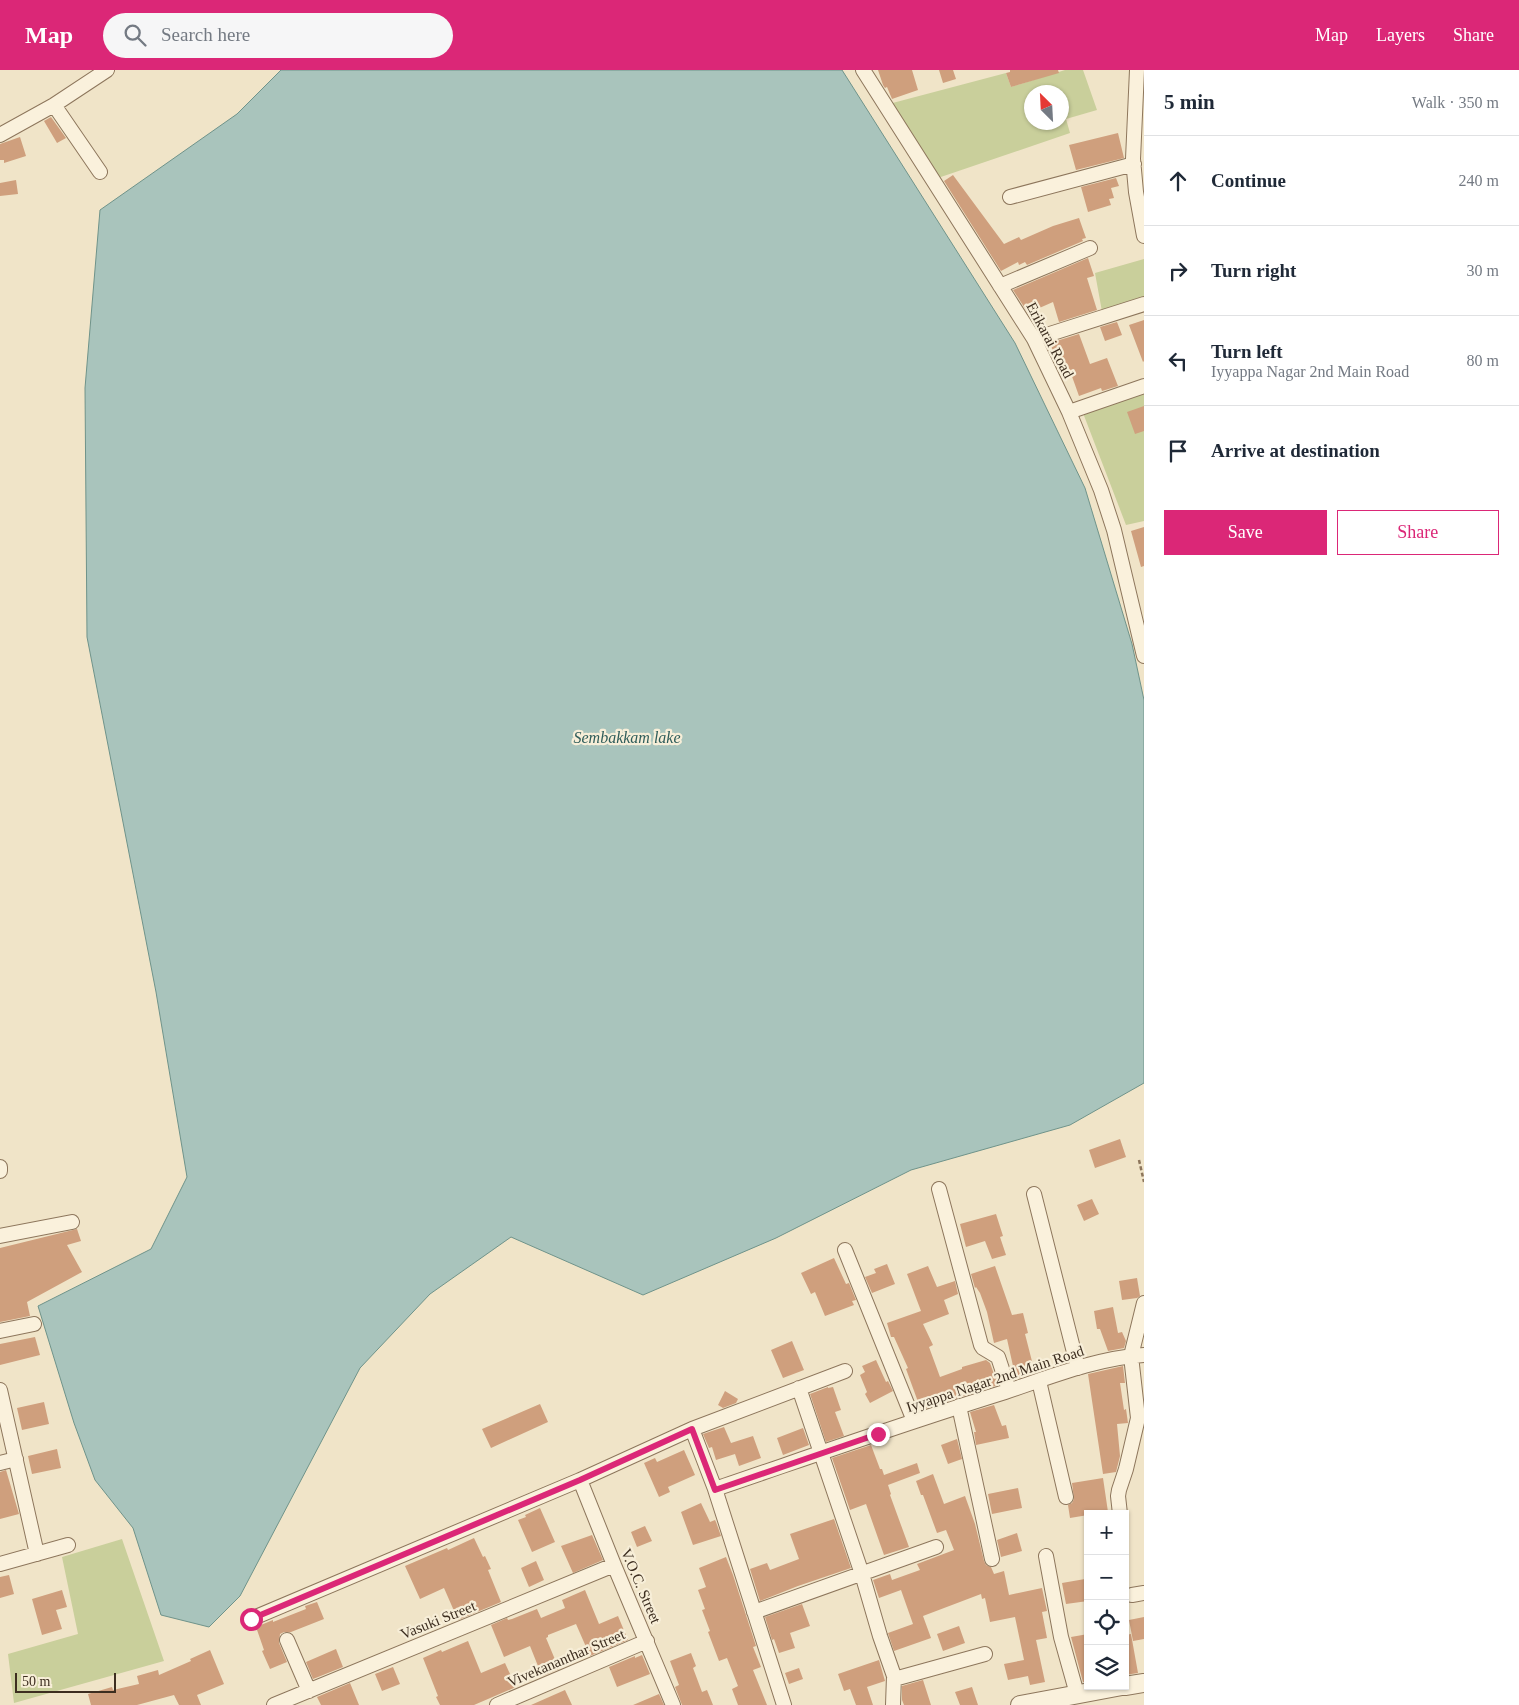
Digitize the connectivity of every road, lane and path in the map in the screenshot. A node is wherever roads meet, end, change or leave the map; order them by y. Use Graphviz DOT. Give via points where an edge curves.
graph roads {
  1 [pos="107,70"];
  2 [pos="863,70"];
  3 [pos="1137,70"];
  4 [pos="54,104"];
  5 [pos="0,135"];
  6 [pos="1134,164"];
  7 [pos="100,172"];
  8 [pos="1010,198"];
  9 [pos="1144,236"];
  10 [pos="1090,248"];
  11 [pos="1000,286"];
  12 [pos="1144,304"];
  13 [pos="1034,339"];
  14 [pos="1144,386"];
  15 [pos="1069,412"];
  16 [pos="1144,656"];
  17 [pos="1139,1160"];
  18 [pos="1144,1182"];
  19 [pos="939,1189"];
  20 [pos="1034,1194"];
  21 [pos="72,1222"];
  22 [pos="0,1236"];
  23 [pos="845,1250"];
  24 [pos="1144,1303"];
  25 [pos="34,1324"];
  26 [pos="0,1331"];
  27 [pos="1137,1356"];
  28 [pos="1078,1368"];
  29 [pos="845,1371"];
  30 [pos="1039,1381"];
  31 [pos="799,1388"];
  32 [pos="0,1390"];
  33 [pos="1009,1390"];
  34 [pos="959,1406"];
  35 [pos="914,1422"];
  36 [pos="692,1429"];
  37 [pos="822,1453"];
  38 [pos="16,1459"];
  39 [pos="0,1463"];
  40 [pos="580,1480"];
  41 [pos="715,1490"];
  42 [pos="1066,1497"];
  43 [pos="1120,1510"];
  44 [pos="68,1545"];
  45 [pos="936,1547"];
  46 [pos="37,1554"];
  47 [pos="1046,1556"];
  48 [pos="992,1559"];
  49 [pos="0,1564"];
  50 [pos="614,1565"];
  51 [pos="862,1574"];
  52 [pos="754,1612"];
  53 [pos="251,1619"];
  54 [pos="288,1640"];
  55 [pos="647,1641"];
  56 [pos="985,1654"];
  57 [pos="894,1676"];
  58 [pos="1144,1683"];
  59 [pos="1129,1685"];
  60 [pos="1100,1690"];
  61 [pos="309,1691"];
  62 [pos="1077,1694"];
  63 [pos="274,1705"];
  64 [pos="497,1705"];
  65 [pos="673,1705"];
  66 [pos="784,1705"];
  67 [pos="893,1705"];
  68 [pos="1020,1705"];
  1 -- 4 [label="street"];
  2 -- 11 [label="street, Erikarai Road"];
  3 -- 6 [label="street"];
  4 -- 5 [label="street"];
  4 -- 7 [label="street"];
  6 -- 8 [label="street"];
  6 -- 9 [label="street"];
  10 -- 11 [label="street"];
  11 -- 13 [label="street, Erikarai Road"];
  12 -- 13 [label="street"];
  13 -- 15 [label="street, Erikarai Road"];
  14 -- 15 [label="street"];
  15 -- 16 [label="street, Erikarai Road" via="1114,530"];
  17 -- 18 [label="path"];
  19 -- 33 [label="street" via="981,1345 998,1357"];
  20 -- 28 [label="street"];
  21 -- 22 [label="street"];
  23 -- 35 [label="street"];
  24 -- 27 [label="street"];
  25 -- 26 [label="street"];
  27 -- 28 [label="street, Iyyappa Nagar 2nd Main Road"];
  27 -- 43 [label="street" via="1138,1418 1118,1490"];
  28 -- 30 [label="street, Iyyappa Nagar 2nd Main Road"];
  29 -- 31 [label="street"];
  30 -- 33 [label="street, Iyyappa Nagar 2nd Main Road"];
  30 -- 42 [label="street"];
  31 -- 36 [label="street"];
  31 -- 37 [label="street"];
  32 -- 38 [label="street"];
  33 -- 34 [label="street, Iyyappa Nagar 2nd Main Road"];
  34 -- 35 [label="street, Iyyappa Nagar 2nd Main Road"];
  34 -- 48 [label="street"];
  35 -- 37 [label="street, Iyyappa Nagar 2nd Main Road"];
  36 -- 40 [label="street"];
  36 -- 41 [label="street"];
  37 -- 41 [label="street, Iyyappa Nagar 2nd Main Road"];
  37 -- 51 [label="street"];
  38 -- 39 [label="street"];
  38 -- 46 [label="street"];
  40 -- 50 [label="street, V.O.C. Street"];
  40 -- 53 [label="street"];
  41 -- 52 [label="street"];
  44 -- 46 [label="street"];
  45 -- 51 [label="street"];
  46 -- 49 [label="street"];
  47 -- 62 [label="street"];
  50 -- 55 [label="street, V.O.C. Street"];
  50 -- 61 [label="street, Vasuki Street"];
  51 -- 52 [label="street"];
  51 -- 57 [label="street"];
  52 -- 66 [label="street"];
  54 -- 61 [label="street"];
  55 -- 64 [label="street, Vivekananthar Street"];
  55 -- 65 [label="street, V.O.C. Street"];
  56 -- 57 [label="street" via="898,1678"];
  57 -- 67 [label="street"];
  58 -- 59 [label="street"];
  60 -- 62 [label="street"];
  61 -- 63 [label="street, Vasuki Street"];
  62 -- 68 [label="street"];
}
